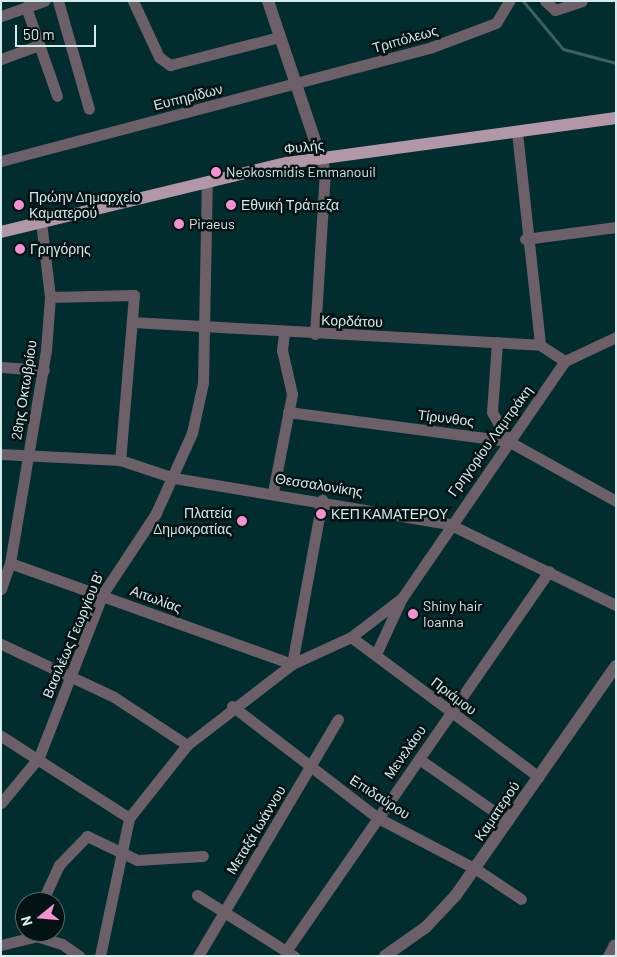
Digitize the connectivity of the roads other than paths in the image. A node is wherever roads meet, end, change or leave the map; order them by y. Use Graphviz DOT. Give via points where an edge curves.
graph roads {
  1 [pos="44,1"];
  2 [pos="58,1"];
  3 [pos="133,1"];
  4 [pos="268,1"];
  5 [pos="545,1"];
  6 [pos="582,1"];
  7 [pos="510,2"];
  8 [pos="26,7"];
  9 [pos="1,16"];
  10 [pos="279,37"];
  11 [pos="39,45"];
  12 [pos="1,59"];
  13 [pos="297,85"];
  14 [pos="56,96"];
  15 [pos="89,109"];
  16 [pos="616,118"];
  17 [pos="517,132"];
  18 [pos="1,161"];
  19 [pos="322,161"];
  20 [pos="207,182"];
  21 [pos="41,222"];
  22 [pos="616,227"];
  23 [pos="1,232"];
  24 [pos="525,239"];
  25 [pos="50,297"];
  26 [pos="132,322"];
  27 [pos="206,327"];
  28 [pos="284,332"];
  29 [pos="315,334"];
  30 [pos="616,337"];
  31 [pos="497,342"];
  32 [pos="540,345"];
  33 [pos="565,361"];
  34 [pos="1,367"];
  35 [pos="44,370"];
  36 [pos="288,412"];
  37 [pos="508,441"];
  38 [pos="1,454"];
  39 [pos="29,454"];
  40 [pos="120,460"];
  41 [pos="174,478"];
  42 [pos="273,492"];
  43 [pos="322,500"];
  44 [pos="616,501"];
  45 [pos="449,524"];
  46 [pos="10,563"];
  47 [pos="549,571"];
  48 [pos="1,589"];
  49 [pos="102,595"];
  50 [pos="402,598"];
  51 [pos="616,605"];
  52 [pos="351,637"];
  53 [pos="1,644"];
  54 [pos="376,654"];
  55 [pos="292,664"];
  56 [pos="616,666"];
  57 [pos="72,675"];
  58 [pos="612,680"];
  59 [pos="232,706"];
  60 [pos="450,713"];
  61 [pos="338,719"];
  62 [pos="1,736"];
  63 [pos="187,745"];
  64 [pos="39,757"];
  65 [pos="418,759"];
  66 [pos="310,768"];
  67 [pos="539,777"];
  68 [pos="1,804"];
  69 [pos="129,818"];
  70 [pos="378,818"];
  71 [pos="508,821"];
  72 [pos="119,853"];
  73 [pos="203,856"];
  74 [pos="476,869"];
  75 [pos="47,892"];
  76 [pos="197,895"];
  77 [pos="521,899"];
  78 [pos="225,912"];
  79 [pos="15,941"];
  80 [pos="57,942"];
  81 [pos="614,944"];
  82 [pos="1,945"];
  83 [pos="290,953"];
  84 [pos="80,956"];
  85 [pos="100,956"];
  86 [pos="198,956"];
  87 [pos="385,956"];
  88 [pos="608,956"];
  1 -- 8 [label="street"];
  2 -- 15 [label="street"];
  3 -- 10 [label="street" via="160,56 170,65"];
  4 -- 10 [label="street"];
  5 -- 6 [label="street" via="555,10"];
  7 -- 13 [label="street, Τριπόλεως" via="496,23 478,32"];
  8 -- 9 [label="street"];
  8 -- 11 [label="street"];
  10 -- 13 [label="street"];
  11 -- 12 [label="street"];
  11 -- 14 [label="street"];
  13 -- 18 [label="street, Ευπηρίδων"];
  13 -- 19 [label="street"];
  16 -- 17 [label="main road, Φυλής"];
  17 -- 19 [label="main road, Φυλής"];
  17 -- 24 [label="street"];
  19 -- 20 [label="main road, Φυλής" via="287,163"];
  19 -- 29 [label="street" via="325,172"];
  20 -- 21 [label="main road, Φυλής"];
  20 -- 27 [label="street, Βασιλέως Γεωργίου Β'"];
  21 -- 23 [label="main road, Φυλής"];
  21 -- 25 [label="street, 28ης Οκτωβρίου"];
  22 -- 24 [label="street"];
  24 -- 32 [label="street"];
  25 -- 26 [label="street" via="134,295"];
  25 -- 35 [label="street, 28ης Οκτωβρίου"];
  26 -- 27 [label="street, Κορδάτου"];
  26 -- 40 [label="street"];
  27 -- 28 [label="street, Κορδάτου"];
  27 -- 41 [label="street, Βασιλέως Γεωργίου Β'" via="203,383 192,432"];
  28 -- 29 [label="street, Κορδάτου"];
  28 -- 36 [label="street" via="282,350 292,383"];
  29 -- 31 [label="street, Κορδάτου"];
  30 -- 33 [label="street, Γρηγορίου Λαμπράκη"];
  31 -- 32 [label="street, Κορδάτου"];
  31 -- 37 [label="street" via="492,412"];
  32 -- 33 [label="street, Κορδάτου"];
  33 -- 37 [label="street, Γρηγορίου Λαμπράκη"];
  34 -- 35 [label="street"];
  35 -- 39 [label="street, 28ης Οκτωβρίου"];
  36 -- 37 [label="street, Τίρυνθος"];
  36 -- 42 [label="street"];
  37 -- 44 [label="street, Τίρυνθος"];
  37 -- 45 [label="street, Γρηγορίου Λαμπράκη"];
  38 -- 39 [label="street, Θεσσαλονίκης"];
  39 -- 40 [label="street, Θεσσαλονίκης"];
  39 -- 46 [label="street, 28ης Οκτωβρίου"];
  40 -- 41 [label="street, Θεσσαλονίκης"];
  41 -- 42 [label="street, Θεσσαλονίκης"];
  41 -- 49 [label="street, Βασιλέως Γεωργίου Β'" via="156,513"];
  42 -- 43 [label="street, Θεσσαλονίκης"];
  43 -- 45 [label="street, Θεσσαλονίκης"];
  43 -- 55 [label="street"];
  45 -- 47 [label="street, Θεσσαλονίκης"];
  45 -- 50 [label="street, Γρηγορίου Λαμπράκη"];
  46 -- 48 [label="street, 28ης Οκτωβρίου"];
  46 -- 49 [label="street, Αιτωλίας"];
  47 -- 51 [label="street, Θεσσαλονίκης"];
  47 -- 60 [label="street, Μενελάου"];
  49 -- 55 [label="street, Αιτωλίας"];
  49 -- 57 [label="street, Βασιλέως Γεωργίου Β'"];
  50 -- 52 [label="street, Γρηγορίου Λαμπράκη"];
  50 -- 54 [label="street"];
  52 -- 54 [label="street, Πριάμου"];
  52 -- 55 [label="street, Γρηγορίου Λαμπράκη"];
  53 -- 57 [label="street"];
  54 -- 60 [label="street, Πριάμου"];
  55 -- 59 [label="street, Γρηγορίου Λαμπράκη"];
  56 -- 58 [label="street, Καματερού"];
  57 -- 63 [label="street"];
  57 -- 64 [label="street, Βασιλέως Γεωργίου Β'"];
  58 -- 67 [label="street, Καματερού"];
  59 -- 63 [label="street, Γρηγορίου Λαμπράκη"];
  59 -- 66 [label="street, Επιδαύρου"];
  60 -- 65 [label="street, Μενελάου"];
  60 -- 67 [label="street, Πριάμου"];
  61 -- 66 [label="street, Μεταξά Ιωάννου"];
  62 -- 64 [label="street"];
  63 -- 69 [label="street, Γρηγορίου Λαμπράκη"];
  64 -- 68 [label="street, Βασιλέως Γεωργίου Β'"];
  64 -- 69 [label="street"];
  65 -- 70 [label="street, Μενελάου"];
  65 -- 71 [label="street"];
  66 -- 70 [label="street, Επιδαύρου"];
  66 -- 78 [label="street, Μεταξά Ιωάννου"];
  67 -- 71 [label="street, Καματερού"];
  69 -- 72 [label="street, Γρηγορίου Λαμπράκη"];
  70 -- 74 [label="street, Επιδαύρου"];
  70 -- 83 [label="street, Μενελάου"];
  71 -- 74 [label="street, Καματερού"];
  72 -- 73 [label="street" via="137,860"];
  72 -- 75 [label="street" via="86,836 59,865"];
  72 -- 85 [label="street, Γρηγορίου Λαμπράκη"];
  74 -- 77 [label="street, Επιδαύρου"];
  74 -- 87 [label="street, Καματερού" via="426,928"];
  76 -- 78 [label="street"];
  78 -- 83 [label="street"];
  78 -- 86 [label="street, Μεταξά Ιωάννου"];
  79 -- 82 [label="street"];
  80 -- 84 [label="street"];
  81 -- 88 [label="street"];
}
